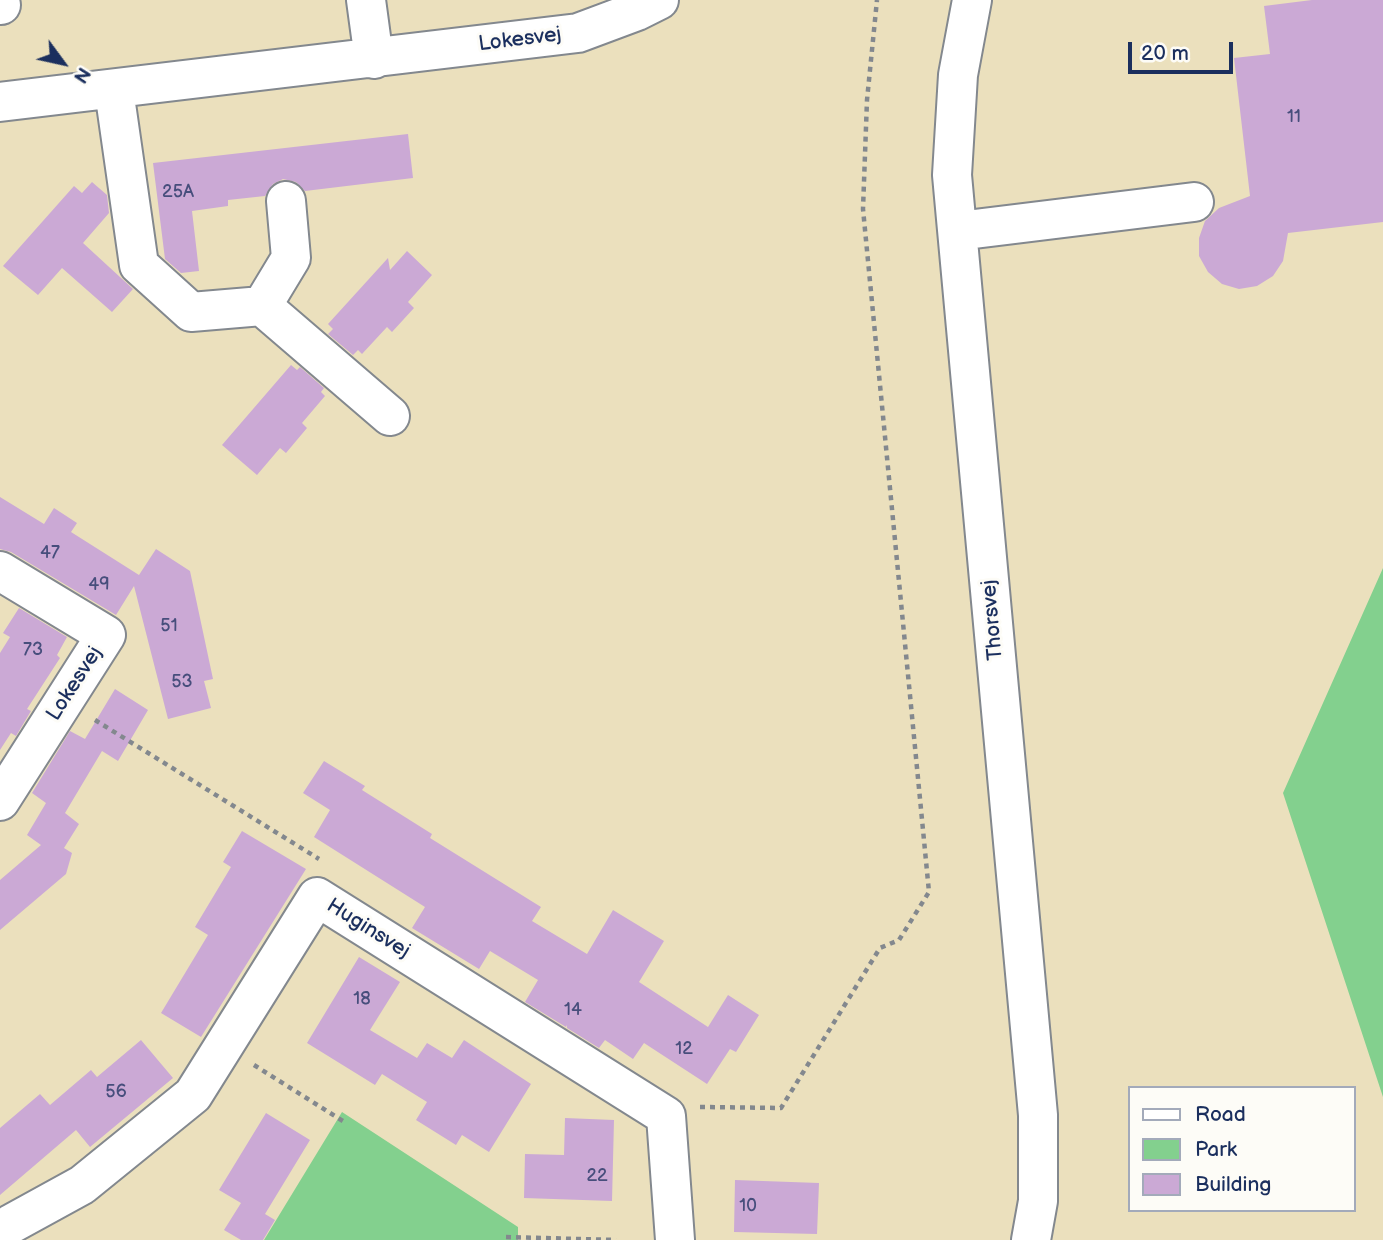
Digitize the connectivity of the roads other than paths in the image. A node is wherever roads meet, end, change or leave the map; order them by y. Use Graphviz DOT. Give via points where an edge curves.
graph roads {
  1 [pos="366,0"];
  2 [pos="659,0"];
  3 [pos="972,0"];
  4 [pos="374,58"];
  5 [pos="114,90"];
  6 [pos="0,102"];
  7 [pos="286,201"];
  8 [pos="1194,202"];
  9 [pos="958,231"];
  10 [pos="262,306"];
  11 [pos="390,416"];
  12 [pos="0,571"];
  13 [pos="0,801"];
  14 [pos="12,1232"];
  15 [pos="675,1240"];
  16 [pos="1031,1240"];
  1 -- 4 [label="street"];
  2 -- 4 [label="street, Lokesvej" via="578,33"];
  3 -- 9 [label="street, Thorsvej" via="958,75 952,175"];
  4 -- 5 [label="street, Lokesvej"];
  5 -- 6 [label="street, Lokesvej"];
  5 -- 10 [label="street" via="139,265 191,312"];
  7 -- 10 [label="street" via="291,258"];
  8 -- 9 [label="street"];
  9 -- 16 [label="street, Thorsvej" via="1038,1115 1038,1201"];
  10 -- 11 [label="street"];
  12 -- 13 [label="street, Lokesvej" via="106,635"];
  14 -- 15 [label="street, Huginsvej" via="82,1185 193,1095 317,897 666,1116"];
}
